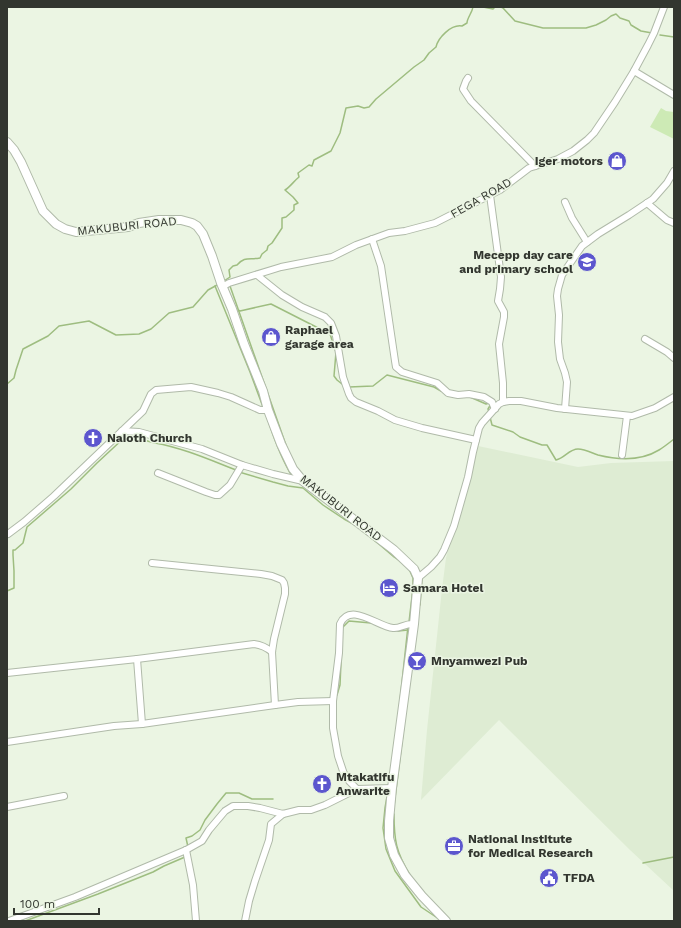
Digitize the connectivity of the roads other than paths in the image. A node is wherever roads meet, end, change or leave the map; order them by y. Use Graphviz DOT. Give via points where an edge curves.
graph roads {
  1 [pos="664,7"];
  2 [pos="634,71"];
  3 [pos="468,78"];
  4 [pos="674,95"];
  5 [pos="7,142"];
  6 [pos="535,166"];
  7 [pos="674,171"];
  8 [pos="490,195"];
  9 [pos="565,202"];
  10 [pos="647,203"];
  11 [pos="674,223"];
  12 [pos="372,239"];
  13 [pos="587,242"];
  14 [pos="257,275"];
  15 [pos="222,287"];
  16 [pos="645,339"];
  17 [pos="674,358"];
  18 [pos="674,397"];
  19 [pos="503,402"];
  20 [pos="495,409"];
  21 [pos="565,409"];
  22 [pos="268,410"];
  23 [pos="626,416"];
  24 [pos="122,431"];
  25 [pos="476,440"];
  26 [pos="622,455"];
  27 [pos="242,464"];
  28 [pos="158,473"];
  29 [pos="303,481"];
  30 [pos="8,534"];
  31 [pos="152,563"];
  32 [pos="418,578"];
  33 [pos="414,624"];
  34 [pos="272,652"];
  35 [pos="137,659"];
  36 [pos="7,673"];
  37 [pos="333,701"];
  38 [pos="275,705"];
  39 [pos="142,724"];
  40 [pos="7,742"];
  41 [pos="392,788"];
  42 [pos="357,789"];
  43 [pos="64,796"];
  44 [pos="7,807"];
  45 [pos="283,814"];
  46 [pos="186,850"];
  47 [pos="441,919"];
  48 [pos="9,921"];
  49 [pos="196,921"];
  50 [pos="245,921"];
  1 -- 2 [label="street, FEGA ROAD"];
  2 -- 4 [label="street"];
  2 -- 6 [label="street, FEGA ROAD" via="587,140 565,156"];
  3 -- 6 [label="street" via="463,89 472,101"];
  5 -- 15 [label="street, MAKUBURI ROAD" via="21,162 43,212 56,224 76,232 128,227 159,220 192,223 203,234"];
  6 -- 8 [label="street, FEGA ROAD"];
  7 -- 10 [label="street" via="667,184"];
  8 -- 12 [label="street, FEGA ROAD" via="435,223"];
  8 -- 19 [label="street" via="501,277 498,301 504,317 499,344"];
  9 -- 13 [label="street"];
  10 -- 11 [label="street"];
  10 -- 13 [label="street"];
  12 -- 14 [label="street, FEGA ROAD" via="332,257 281,267"];
  12 -- 20 [label="street" via="381,266 398,369 436,383 448,393 484,397 492,402"];
  13 -- 21 [label="street" via="562,275 557,296 558,350 567,382"];
  14 -- 15 [label="street, FEGA ROAD"];
  14 -- 25 [label="street" via="282,295 325,317 331,323 336,336 342,377 350,398 395,420"];
  15 -- 22 [label="street, MAKUBURI ROAD"];
  16 -- 17 [label="street"];
  18 -- 23 [label="street" via="640,414"];
  19 -- 20 [label="street"];
  19 -- 21 [label="street" via="521,401"];
  20 -- 25 [label="street" via="479,428"];
  21 -- 23 [label="street"];
  22 -- 24 [label="street" via="260,410 218,393 191,388 158,390 153,392 143,411"];
  22 -- 29 [label="street, MAKUBURI ROAD" via="293,469"];
  23 -- 26 [label="street"];
  24 -- 27 [label="street" via="139,432 202,449"];
  24 -- 30 [label="street" via="54,496"];
  25 -- 32 [label="street" via="468,477 444,550 431,567"];
  27 -- 28 [label="street" via="230,485 219,495"];
  27 -- 29 [label="street"];
  29 -- 32 [label="street, MAKUBURI ROAD" via="394,550 414,569"];
  31 -- 34 [label="street" via="255,573 282,580 285,594"];
  32 -- 33 [label="street"];
  33 -- 37 [label="street" via="394,628 363,615 350,615 342,620"];
  33 -- 41 [label="street"];
  34 -- 35 [label="street" via="262,645 254,644"];
  34 -- 38 [label="street"];
  35 -- 36 [label="street"];
  35 -- 39 [label="street"];
  37 -- 38 [label="street"];
  37 -- 42 [label="street" via="333,728 338,756 344,774"];
  38 -- 39 [label="street"];
  39 -- 40 [label="street"];
  41 -- 42 [label="street"];
  41 -- 47 [label="street" via="389,838 394,855 405,875"];
  42 -- 45 [label="street" via="325,805"];
  43 -- 44 [label="street"];
  45 -- 46 [label="street" via="248,806 233,806 209,830 202,841"];
  45 -- 50 [label="street" via="271,824 269,840"];
  46 -- 48 [label="street"];
  46 -- 49 [label="street" via="193,885"];
}
